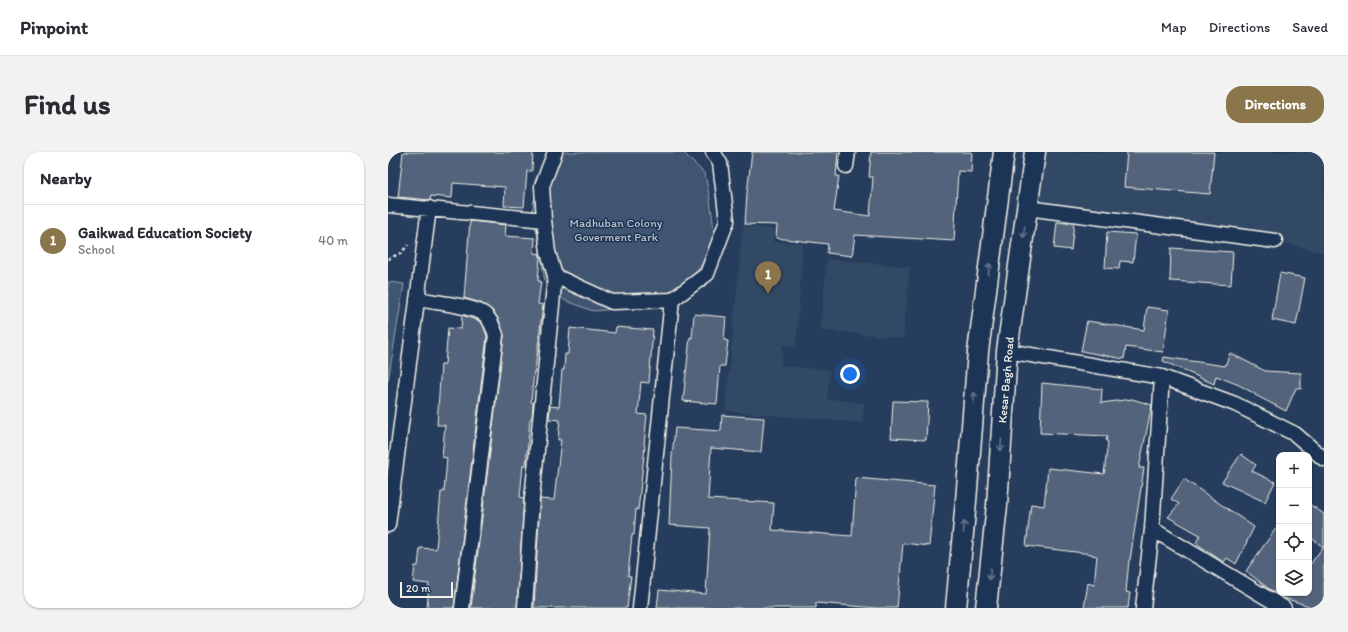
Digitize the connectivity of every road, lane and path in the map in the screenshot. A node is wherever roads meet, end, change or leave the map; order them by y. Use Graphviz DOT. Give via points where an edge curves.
graph roads {
  1 [pos="555,152"];
  2 [pos="713,152"];
  3 [pos="848,152"];
  4 [pos="1004,152"];
  5 [pos="1035,152"];
  6 [pos="846,166"];
  7 [pos="388,205"];
  8 [pos="429,208"];
  9 [pos="1027,208"];
  10 [pos="544,220"];
  11 [pos="1276,241"];
  12 [pos="556,276"];
  13 [pos="417,299"];
  14 [pos="672,300"];
  15 [pos="1007,351"];
  16 [pos="1162,377"];
  17 [pos="1324,459"];
  18 [pos="388,525"];
  19 [pos="1152,529"];
  20 [pos="462,608"];
  21 [pos="524,608"];
  22 [pos="640,608"];
  23 [pos="956,608"];
  24 [pos="986,608"];
  25 [pos="1144,608"];
  26 [pos="1284,608"];
  1 -- 10 [label="street" via="542,186"];
  2 -- 14 [label="street" via="720,163 727,221 707,274"];
  3 -- 6 [label="street"];
  23 -- 4 [label="main road, one-way" via="978,352"];
  5 -- 9 [label="main road, Kesar Bagh Road"];
  7 -- 8 [label="street"];
  8 -- 10 [label="street"];
  8 -- 13 [label="street"];
  9 -- 11 [label="street"];
  9 -- 15 [label="main road, Kesar Bagh Road, one-way"];
  10 -- 12 [label="street" via="548,252"];
  12 -- 14 [label="street" via="612,302"];
  12 -- 21 [label="street" via="532,498"];
  13 -- 18 [label="street"];
  13 -- 20 [label="street" via="485,314 496,335"];
  14 -- 22 [label="street"];
  15 -- 16 [label="street"];
  15 -- 24 [label="main road, Kesar Bagh Road, one-way"];
  16 -- 17 [label="street" via="1234,404 1295,434"];
  16 -- 19 [label="street"];
  19 -- 25 [label="street"];
  19 -- 26 [label="street"];
}
